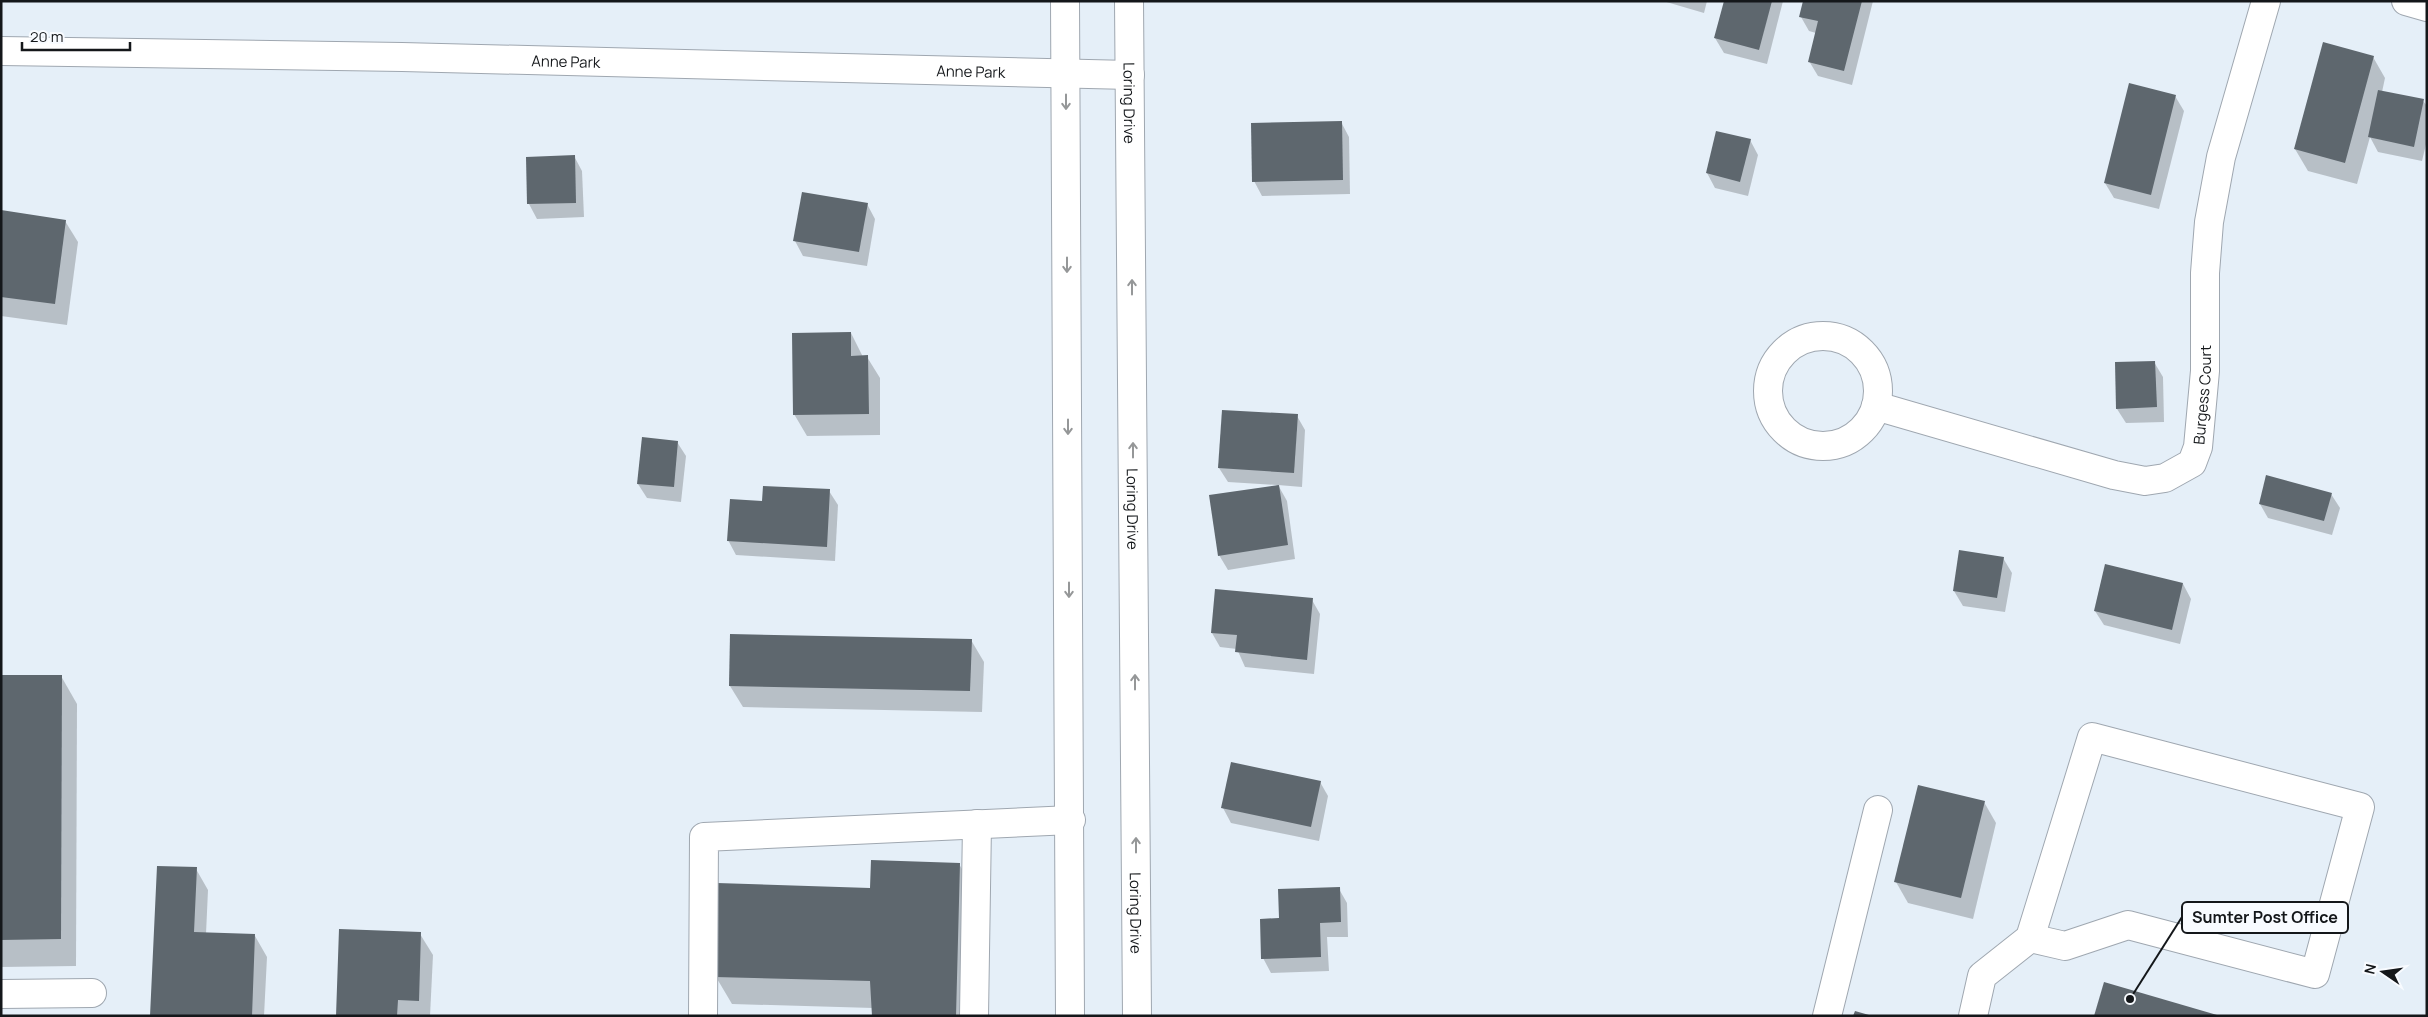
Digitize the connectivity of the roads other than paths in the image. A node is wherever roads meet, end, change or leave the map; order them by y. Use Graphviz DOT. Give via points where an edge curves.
graph roads {
  1 [pos="1065,1"];
  2 [pos="1129,1"];
  3 [pos="2266,1"];
  4 [pos="2406,1"];
  5 [pos="2427,7"];
  6 [pos="1,51"];
  7 [pos="1066,74"];
  8 [pos="1130,75"];
  9 [pos="1876,406"];
  10 [pos="1878,810"];
  11 [pos="1071,820"];
  12 [pos="977,824"];
  13 [pos="2030,938"];
  14 [pos="92,993"];
  15 [pos="1,994"];
  16 [pos="703,1016"];
  17 [pos="974,1016"];
  18 [pos="1070,1016"];
  19 [pos="1137,1016"];
  20 [pos="1827,1016"];
  21 [pos="1973,1016"];
  1 -- 7 [label="street"];
  2 -- 8 [label="street, Loring Drive"];
  3 -- 9 [label="street, Burgess Court" via="2221,157 2209,222 2205,273 2205,372 2198,447 2192,463 2166,478 2145,481 2122,477"];
  4 -- 5 [label="street"];
  6 -- 7 [label="street, Anne Park" via="402,57"];
  7 -- 8 [label="street, Anne Park"];
  7 -- 11 [label="street, one-way"];
  19 -- 8 [label="street, Loring Drive, one-way"];
  10 -- 20 [label="street"];
  11 -- 12 [label="street"];
  11 -- 18 [label="street"];
  12 -- 16 [label="street" via="704,837"];
  12 -- 17 [label="street"];
  13 -- 13 [label="street" via="2065,946 2128,925 2315,974 2360,807 2092,737"];
  13 -- 21 [label="street" via="1982,976"];
  14 -- 15 [label="street"];
}
